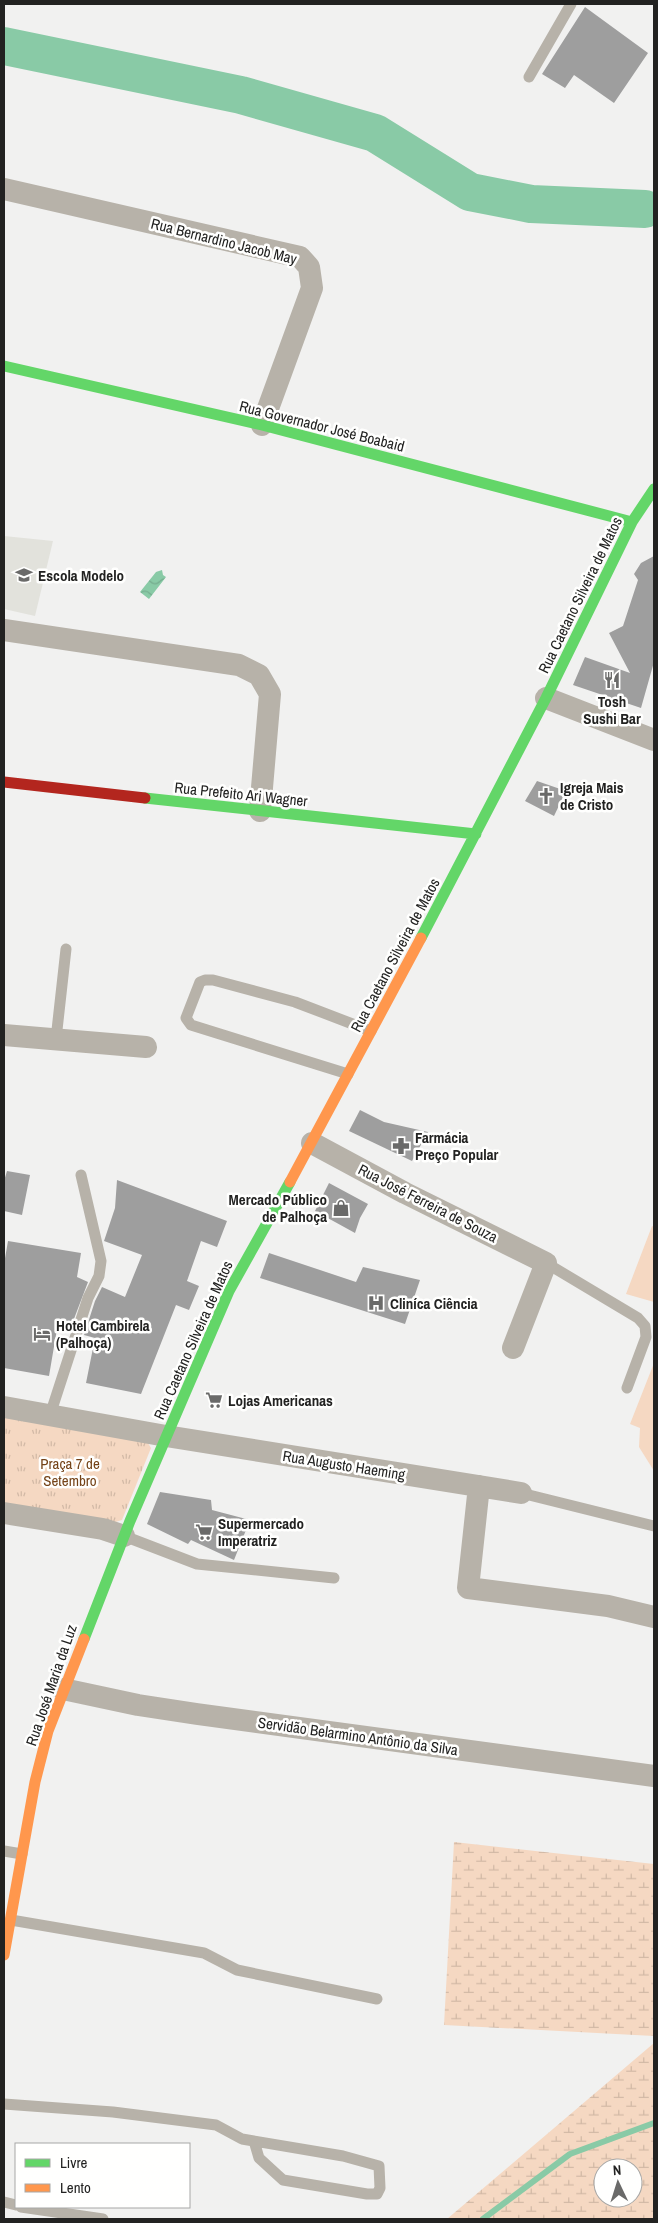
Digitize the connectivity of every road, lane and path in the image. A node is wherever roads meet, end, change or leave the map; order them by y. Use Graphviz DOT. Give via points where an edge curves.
graph roads {
  1 [pos="571,4"];
  2 [pos="529,77"];
  3 [pos="4,189"];
  4 [pos="4,366"];
  5 [pos="262,425"];
  6 [pos="654,489"];
  7 [pos="632,522"];
  8 [pos="4,630"];
  9 [pos="546,698"];
  10 [pos="654,740"];
  11 [pos="4,782"];
  12 [pos="260,811"];
  13 [pos="476,834"];
  14 [pos="66,949"];
  15 [pos="371,1031"];
  16 [pos="4,1034"];
  17 [pos="56,1039"];
  18 [pos="146,1047"];
  19 [pos="348,1074"];
  20 [pos="312,1143"];
  21 [pos="82,1175"];
  22 [pos="546,1262"];
  23 [pos="513,1348"];
  24 [pos="627,1388"];
  25 [pos="4,1407"];
  26 [pos="50,1415"];
  27 [pos="166,1436"];
  28 [pos="480,1486"];
  29 [pos="522,1493"];
  30 [pos="4,1513"];
  31 [pos="654,1526"];
  32 [pos="124,1536"];
  33 [pos="334,1578"];
  34 [pos="654,1617"];
  35 [pos="63,1689"];
  36 [pos="654,1776"];
  37 [pos="4,1851"];
  38 [pos="22,1854"];
  39 [pos="11,1920"];
  40 [pos="4,1955"];
  41 [pos="378,1999"];
  42 [pos="4,2104"];
  43 [pos="254,2141"];
  44 [pos="28,2208"];
  45 [pos="103,2219"];
  1 -- 2 [label="lane"];
  3 -- 5 [label="street, Rua Bernardino Jacob May" via="300,257 309,268 312,288"];
  4 -- 5 [label="main road, Rua Governador José Boabaid"];
  5 -- 7 [label="main road, Rua Governador José Boabaid"];
  6 -- 7 [label="main road, Rua Caetano Silveira de Matos"];
  7 -- 9 [label="main road, Rua Caetano Silveira de Matos"];
  8 -- 12 [label="street" via="240,665 259,674 270,694"];
  9 -- 10 [label="street"];
  9 -- 13 [label="main road, Rua Caetano Silveira de Matos"];
  11 -- 12 [label="main road, Rua Prefeito Ari Wagner"];
  12 -- 13 [label="main road, Rua Prefeito Ari Wagner"];
  13 -- 15 [label="main road, Rua Caetano Silveira de Matos"];
  14 -- 17 [label="lane"];
  15 -- 19 [label="main road, Rua Caetano Silveira de Matos"];
  15 -- 19 [label="lane" via="295,1002 213,980 200,982 186,1018 191,1025"];
  16 -- 17 [label="street"];
  17 -- 18 [label="street"];
  19 -- 20 [label="main road, Rua Caetano Silveira de Matos"];
  20 -- 22 [label="street, Rua José Ferreira de Souza"];
  20 -- 27 [label="main road, Rua Caetano Silveira de Matos" via="229,1291"];
  21 -- 26 [label="lane" via="101,1261"];
  22 -- 23 [label="street"];
  22 -- 24 [label="lane" via="638,1318 645,1326 646,1337"];
  25 -- 26 [label="street"];
  26 -- 27 [label="street"];
  27 -- 28 [label="street, Rua Augusto Haeming"];
  27 -- 32 [label="main road, Rua José Maria da Luz"];
  28 -- 29 [label="street, Rua Augusto Haeming"];
  28 -- 34 [label="street" via="468,1588 599,1605"];
  29 -- 31 [label="lane"];
  30 -- 32 [label="street" via="103,1529"];
  32 -- 33 [label="lane" via="197,1564"];
  32 -- 35 [label="main road, Rua José Maria da Luz"];
  35 -- 36 [label="street, Servidão Belarmino Antônio da Silva" via="197,1714"];
  35 -- 38 [label="main road, Rua José Maria da Luz" via="35,1782"];
  37 -- 38 [label="lane"];
  38 -- 39 [label="main road, Rua José Maria da Luz"];
  39 -- 40 [label="main road, Rua José Maria da Luz"];
  39 -- 41 [label="lane" via="204,1953 237,1970"];
  42 -- 43 [label="lane" via="174,2118 216,2125 242,2139"];
  43 -- 43 [label="lane" via="343,2156 379,2166 380,2188 377,2194 367,2194 283,2180 259,2158"];
  44 -- 45 [label="lane"];
}
